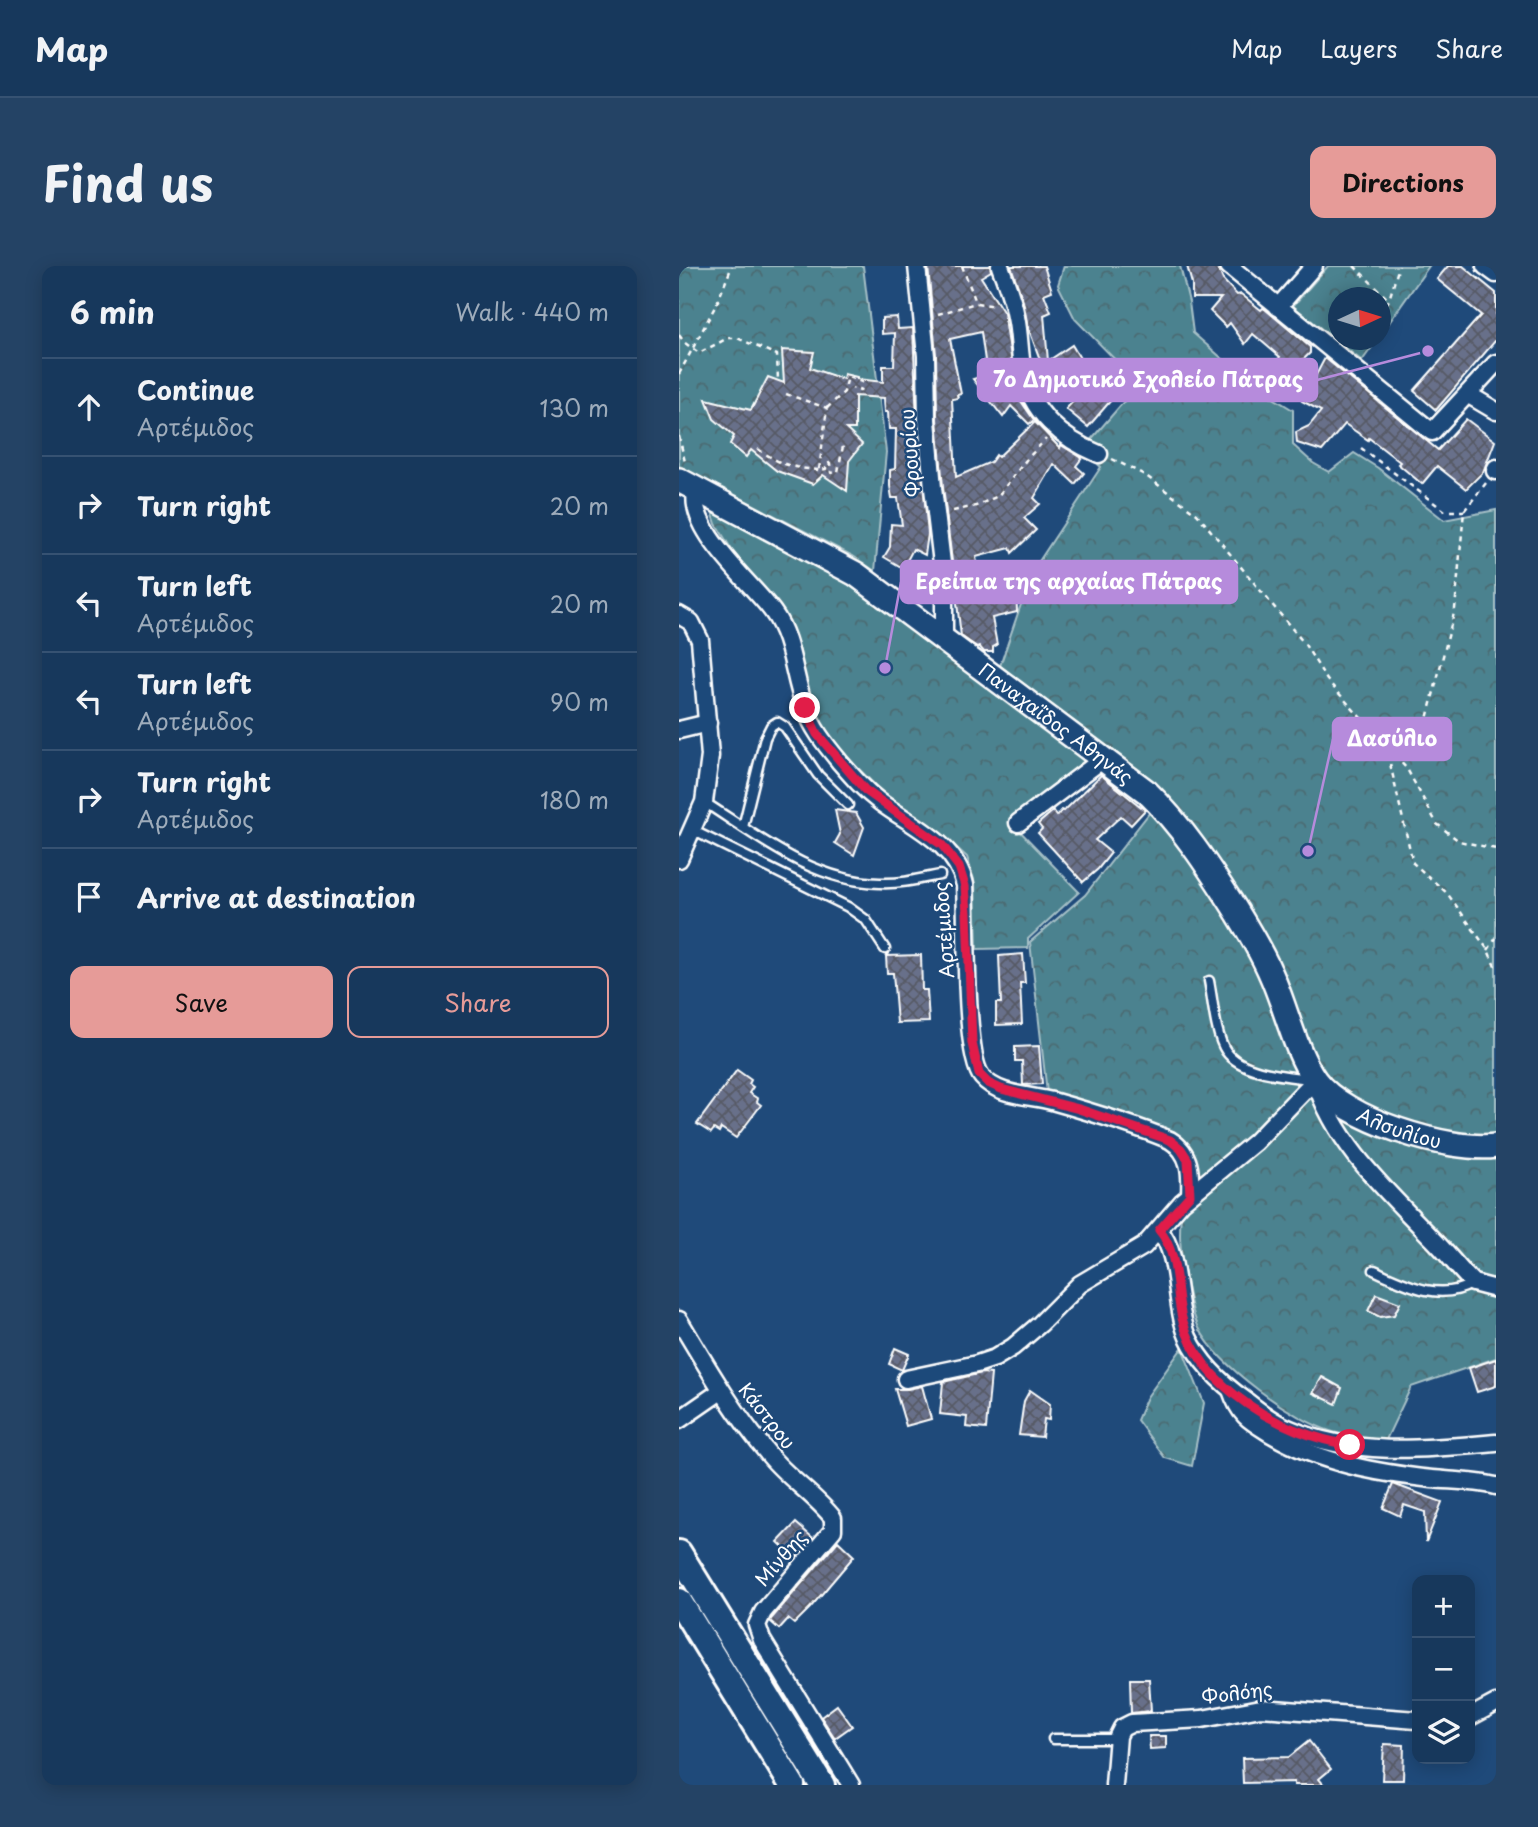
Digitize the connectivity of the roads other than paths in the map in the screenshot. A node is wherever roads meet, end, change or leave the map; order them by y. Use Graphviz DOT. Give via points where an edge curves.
graph roads {
  1 [pos="917,266"];
  2 [pos="1000,266"];
  3 [pos="1229,266"];
  4 [pos="1314,266"];
  5 [pos="1278,307"];
  6 [pos="1496,363"];
  7 [pos="1469,395"];
  8 [pos="1496,411"];
  9 [pos="1099,454"];
  10 [pos="687,484"];
  11 [pos="685,618"];
  12 [pos="944,638"];
  13 [pos="708,723"];
  14 [pos="679,730"];
  15 [pos="1103,759"];
  16 [pos="704,802"];
  17 [pos="848,805"];
  18 [pos="1018,823"];
  19 [pos="743,827"];
  20 [pos="692,830"];
  21 [pos="679,859"];
  22 [pos="940,875"];
  23 [pos="885,949"];
  24 [pos="1209,981"];
  25 [pos="1315,1080"];
  26 [pos="1496,1146"];
  27 [pos="1190,1195"];
  28 [pos="1159,1230"];
  29 [pos="1374,1270"];
  30 [pos="1473,1283"];
  31 [pos="1496,1289"];
  32 [pos="679,1320"];
  33 [pos="906,1379"];
  34 [pos="1231,1390"];
  35 [pos="721,1391"];
  36 [pos="679,1419"];
  37 [pos="1496,1443"];
  38 [pos="1496,1486"];
  39 [pos="833,1526"];
  40 [pos="679,1553"];
  41 [pos="679,1601"];
  42 [pos="1496,1703"];
  43 [pos="1475,1714"];
  44 [pos="1412,1720"];
  45 [pos="1053,1739"];
  46 [pos="1117,1739"];
  47 [pos="792,1785"];
  48 [pos="821,1785"];
  49 [pos="851,1785"];
  50 [pos="1114,1785"];
  1 -- 12 [label="street, Φρουρίου" via="945,590"];
  2 -- 9 [label="street" via="1013,304 1026,385 1038,408 1056,429"];
  3 -- 5 [label="street"];
  4 -- 5 [label="street"];
  5 -- 7 [label="street" via="1432,432"];
  6 -- 7 [label="street"];
  7 -- 8 [label="street"];
  10 -- 12 [label="street, Παναχαΐδος Αθηνάς" via="842,565"];
  10 -- 27 [label="street, Αρτέμιδος" via="702,524 779,622 817,734 865,790 942,845 959,867 965,886 972,1043 979,1074 1001,1089 1170,1140 1188,1160"];
  11 -- 13 [label="street" via="700,640"];
  12 -- 15 [label="street, Παναχαΐδος Αθηνάς"];
  13 -- 14 [label="street"];
  13 -- 16 [label="street"];
  15 -- 18 [label="street"];
  15 -- 25 [label="street, Παναχαΐδος Αθηνάς" via="1164,810 1218,882 1267,964"];
  16 -- 19 [label="lane"];
  16 -- 20 [label="street"];
  17 -- 19 [label="lane" via="777,722 765,738"];
  19 -- 22 [label="lane" via="785,855 837,876 878,883"];
  20 -- 21 [label="street"];
  20 -- 23 [label="lane" via="848,907 866,920"];
  24 -- 25 [label="lane" via="1223,1045 1230,1056 1255,1070"];
  25 -- 26 [label="street, Αλσυλίου" via="1337,1100 1418,1136 1471,1147"];
  25 -- 27 [label="street" via="1255,1142"];
  25 -- 30 [label="street" via="1362,1165"];
  27 -- 28 [label="street"];
  28 -- 33 [label="street" via="1137,1251 1080,1284 1004,1353 977,1364"];
  28 -- 34 [label="street" via="1171,1250 1187,1333 1204,1363"];
  29 -- 30 [label="lane" via="1422,1290 1449,1291"];
  30 -- 31 [label="street"];
  32 -- 35 [label="street, Κάστρου"];
  34 -- 37 [label="street" via="1277,1423 1336,1443 1416,1449"];
  34 -- 38 [label="street" via="1236,1406 1251,1422 1314,1455 1398,1474"];
  35 -- 36 [label="street"];
  35 -- 39 [label="street, Κάστρου" via="771,1457 832,1515"];
  39 -- 49 [label="street, Μίνθης" via="759,1617 757,1628"];
  40 -- 48 [label="main road"];
  41 -- 47 [label="main road"];
  42 -- 43 [label="street"];
  44 -- 46 [label="street, Φολόης" via="1261,1708 1202,1719 1132,1723 1122,1728"];
  45 -- 46 [label="lane"];
  46 -- 50 [label="street"];
}
